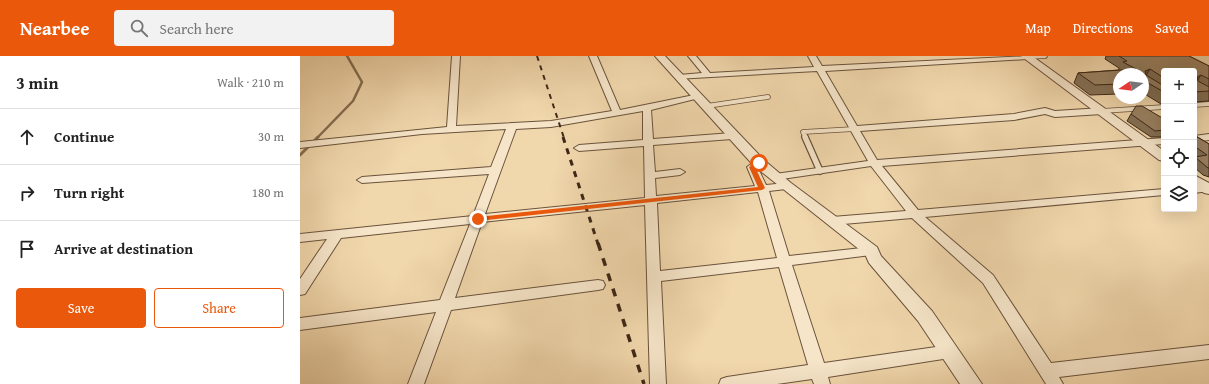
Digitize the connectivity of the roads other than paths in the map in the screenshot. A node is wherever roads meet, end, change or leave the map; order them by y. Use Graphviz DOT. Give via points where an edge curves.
graph roads {
  1 [pos="456,56"];
  2 [pos="593,56"];
  3 [pos="660,56"];
  4 [pos="692,56"];
  5 [pos="812,56"];
  6 [pos="1027,56"];
  7 [pos="1046,56"];
  8 [pos="819,68"];
  9 [pos="707,74"];
  10 [pos="679,77"];
  11 [pos="696,96"];
  12 [pos="768,97"];
  13 [pos="1197,102"];
  14 [pos="1209,104"];
  15 [pos="1197,105"];
  16 [pos="1202,105"];
  17 [pos="707,106"];
  18 [pos="1161,107"];
  19 [pos="647,108"];
  20 [pos="1102,111"];
  21 [pos="616,112"];
  22 [pos="512,126"];
  23 [pos="451,128"];
  24 [pos="854,128"];
  25 [pos="732,136"];
  26 [pos="1209,138"];
  27 [pos="1197,139"];
  28 [pos="1161,141"];
  29 [pos="1144,142"];
  30 [pos="648,144"];
  31 [pos="300,145"];
  32 [pos="579,148"];
  33 [pos="1161,155"];
  34 [pos="759,163"];
  35 [pos="874,163"];
  36 [pos="496,170"];
  37 [pos="820,171"];
  38 [pos="680,172"];
  39 [pos="649,176"];
  40 [pos="362,180"];
  41 [pos="781,182"];
  42 [pos="1197,182"];
  43 [pos="762,188"];
  44 [pos="1205,189"];
  45 [pos="1161,192"];
  46 [pos="650,200"];
  47 [pos="914,212"];
  48 [pos="478,219"];
  49 [pos="832,221"];
  50 [pos="338,233"];
  51 [pos="300,238"];
  52 [pos="871,251"];
  53 [pos="784,262"];
  54 [pos="654,278"];
  55 [pos="598,285"];
  56 [pos="300,290"];
  57 [pos="445,306"];
  58 [pos="300,324"];
  59 [pos="950,352"];
  60 [pos="1209,352"];
  61 [pos="819,377"];
  62 [pos="1051,378"];
  63 [pos="416,384"];
  64 [pos="658,384"];
  65 [pos="727,384"];
  66 [pos="972,384"];
  1 -- 23 [label="street"];
  2 -- 21 [label="street"];
  3 -- 10 [label="street"];
  4 -- 9 [label="street"];
  5 -- 8 [label="street"];
  6 -- 7 [label="lane"];
  6 -- 8 [label="street"];
  6 -- 20 [label="street"];
  8 -- 9 [label="street"];
  8 -- 24 [label="street"];
  9 -- 10 [label="street"];
  10 -- 11 [label="street"];
  11 -- 17 [label="street"];
  11 -- 19 [label="street"];
  12 -- 17 [label="lane"];
  13 -- 16 [label="lane"];
  14 -- 16 [label="lane"];
  15 -- 16 [label="lane"];
  17 -- 25 [label="street"];
  18 -- 20 [label="lane"];
  19 -- 21 [label="street"];
  19 -- 30 [label="street"];
  20 -- 24 [label="street" via="1054,114 1045,111 1014,117"];
  20 -- 29 [label="street"];
  21 -- 22 [label="street" via="551,124"];
  22 -- 23 [label="street"];
  22 -- 36 [label="street"];
  23 -- 31 [label="street"];
  24 -- 35 [label="street"];
  24 -- 37 [label="lane" via="803,132"];
  25 -- 30 [label="street"];
  25 -- 34 [label="street"];
  26 -- 27 [label="street"];
  28 -- 29 [label="street"];
  29 -- 33 [label="street"];
  29 -- 35 [label="street"];
  30 -- 32 [label="street"];
  30 -- 39 [label="street"];
  34 -- 41 [label="street"];
  34 -- 43 [label="street" via="752,167"];
  35 -- 37 [label="street"];
  35 -- 47 [label="street"];
  36 -- 40 [label="street"];
  36 -- 48 [label="street"];
  37 -- 41 [label="street"];
  38 -- 39 [label="street"];
  39 -- 46 [label="street"];
  41 -- 43 [label="street"];
  41 -- 49 [label="street"];
  42 -- 44 [label="street"];
  43 -- 46 [label="street"];
  43 -- 53 [label="street"];
  45 -- 47 [label="street"];
  46 -- 48 [label="street"];
  46 -- 54 [label="street"];
  47 -- 49 [label="street"];
  47 -- 62 [label="street" via="988,279"];
  48 -- 50 [label="street"];
  48 -- 57 [label="street"];
  49 -- 52 [label="street"];
  50 -- 51 [label="street"];
  50 -- 56 [label="street"];
  52 -- 53 [label="street"];
  52 -- 59 [label="street" via="875,259 925,316"];
  53 -- 54 [label="street"];
  53 -- 61 [label="street"];
  54 -- 64 [label="street"];
  55 -- 57 [label="street"];
  57 -- 58 [label="street"];
  57 -- 63 [label="street"];
  59 -- 61 [label="street"];
  59 -- 66 [label="street"];
  60 -- 62 [label="street"];
  61 -- 65 [label="street"];
}
